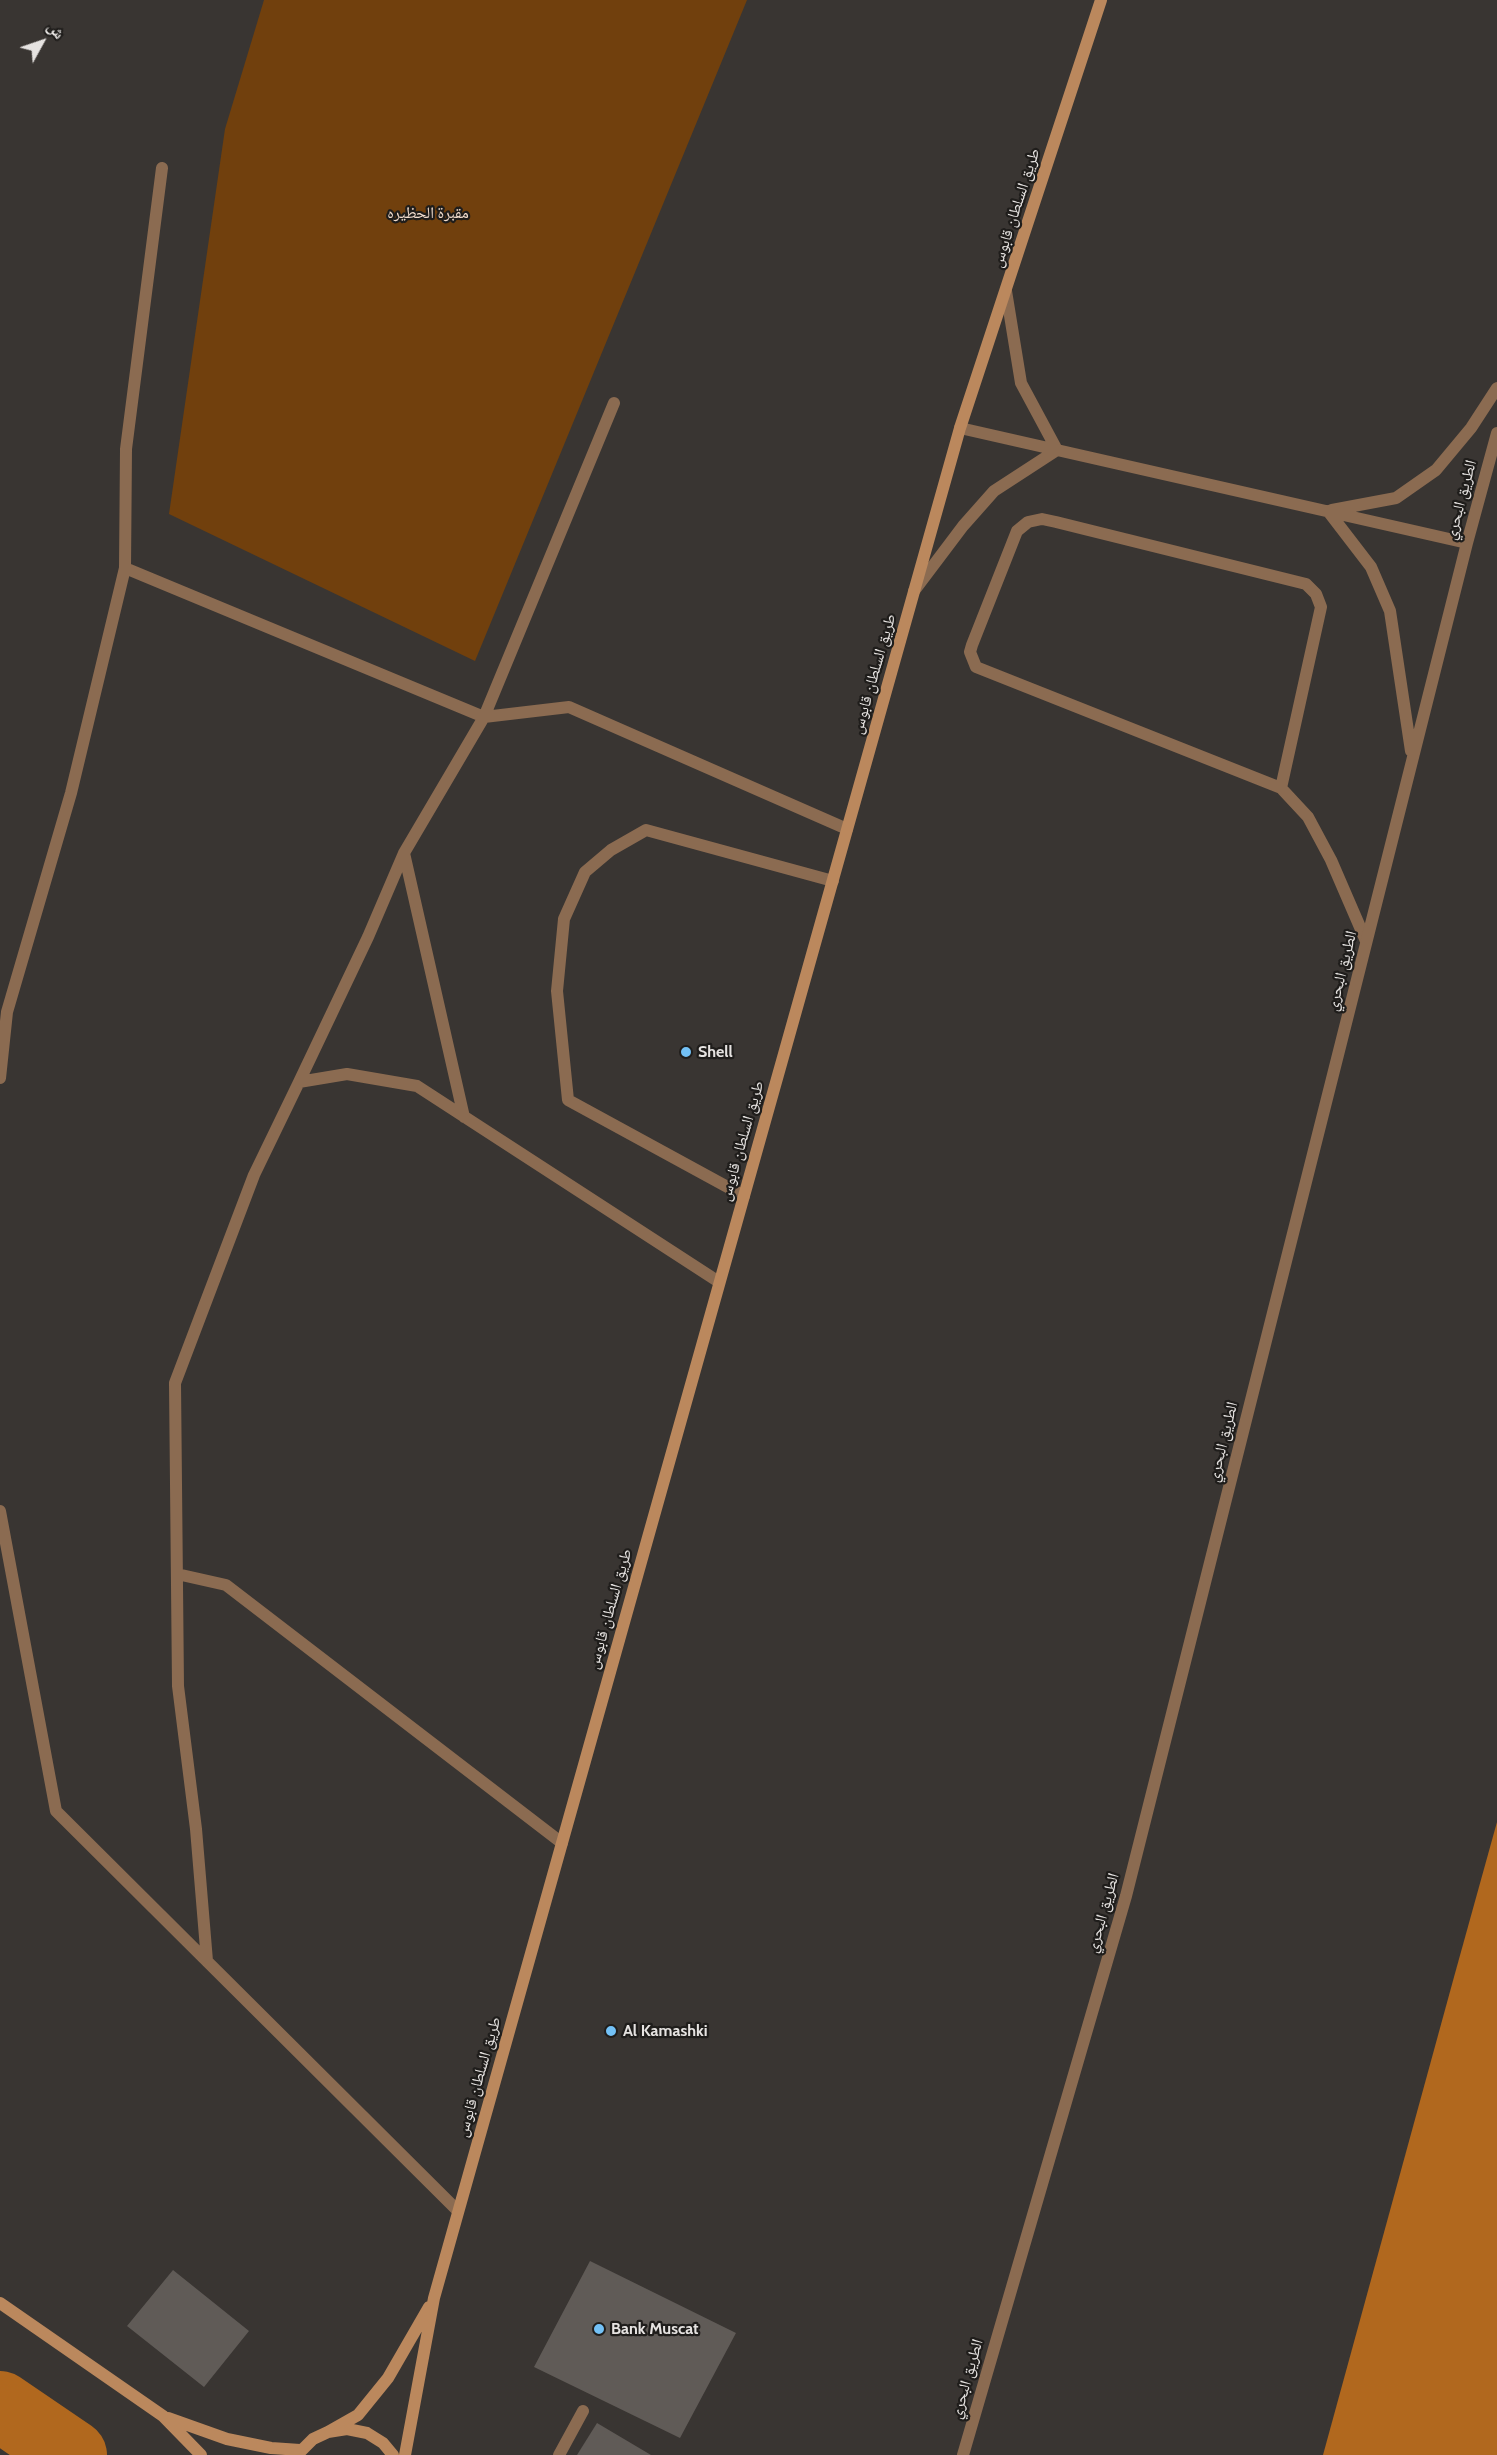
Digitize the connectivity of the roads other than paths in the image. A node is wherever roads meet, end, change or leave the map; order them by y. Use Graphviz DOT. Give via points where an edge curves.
graph roads {
  1 [pos="1101,0"];
  2 [pos="162,168"];
  3 [pos="1005,291"];
  4 [pos="1497,388"];
  5 [pos="614,403"];
  6 [pos="960,428"];
  7 [pos="1497,433"];
  8 [pos="1057,450"];
  9 [pos="1328,511"];
  10 [pos="1467,543"];
  11 [pos="124,568"];
  12 [pos="914,592"];
  13 [pos="484,717"];
  14 [pos="1412,759"];
  15 [pos="1281,788"];
  16 [pos="847,829"];
  17 [pos="404,853"];
  18 [pos="832,881"];
  19 [pos="1366,941"];
  20 [pos="0,1078"];
  21 [pos="299,1082"];
  22 [pos="464,1117"];
  23 [pos="744,1196"];
  24 [pos="719,1282"];
  25 [pos="0,1510"];
  26 [pos="177,1574"];
  27 [pos="562,1843"];
  28 [pos="207,1961"];
  29 [pos="458,2211"];
  30 [pos="434,2298"];
  31 [pos="0,2303"];
  32 [pos="583,2411"];
  33 [pos="163,2416"];
  34 [pos="328,2432"];
  35 [pos="298,2452"];
  36 [pos="201,2455"];
  37 [pos="393,2455"];
  38 [pos="405,2455"];
  39 [pos="559,2455"];
  40 [pos="963,2455"];
  1 -- 3 [label="main road, طريق السلطان قابوس"];
  2 -- 11 [label="street" via="126,449"];
  3 -- 6 [label="main road, طريق السلطان قابوس"];
  3 -- 8 [label="street" via="1021,383"];
  4 -- 9 [label="street" via="1471,428 1436,470 1396,498"];
  5 -- 13 [label="street"];
  6 -- 8 [label="street"];
  6 -- 12 [label="main road, طريق السلطان قابوس"];
  7 -- 10 [label="street, الطريق البحري"];
  8 -- 9 [label="street"];
  8 -- 12 [label="street" via="994,491"];
  9 -- 10 [label="street"];
  9 -- 14 [label="street" via="1371,567 1390,610"];
  10 -- 14 [label="street, الطريق البحري"];
  11 -- 13 [label="street"];
  11 -- 20 [label="street" via="70,793 7,1012"];
  12 -- 16 [label="main road, طريق السلطان قابوس"];
  13 -- 16 [label="street" via="569,707"];
  13 -- 17 [label="street"];
  14 -- 19 [label="street, الطريق البحري"];
  15 -- 15 [label="street" via="1321,608 1316,594 1306,584 1042,519 1028,522 1017,531 972,645 971,660 976,667"];
  15 -- 19 [label="street" via="1308,817"];
  16 -- 18 [label="main road, طريق السلطان قابوس"];
  17 -- 21 [label="street"];
  17 -- 22 [label="street"];
  18 -- 23 [label="main road, طريق السلطان قابوس"];
  18 -- 23 [label="street" via="646,830 611,850 585,872 564,919 557,991 568,1100"];
  19 -- 40 [label="street, الطريق البحري" via="1126,1896"];
  21 -- 22 [label="street" via="347,1074 417,1086"];
  21 -- 26 [label="street" via="254,1175 175,1383"];
  22 -- 24 [label="street"];
  23 -- 24 [label="main road, طريق السلطان قابوس"];
  24 -- 27 [label="main road, طريق السلطان قابوس"];
  25 -- 28 [label="street" via="56,1811"];
  26 -- 27 [label="street" via="226,1585"];
  26 -- 28 [label="street" via="178,1686"];
  27 -- 29 [label="main road, طريق السلطان قابوس"];
  28 -- 29 [label="street"];
  29 -- 30 [label="main road, طريق السلطان قابوس"];
  30 -- 34 [label="main road, طريق السلطان قابوس" via="381,2387 358,2415"];
  30 -- 38 [label="main road, طريق السلطان قابوس"];
  31 -- 33 [label="main road"];
  32 -- 39 [label="street"];
  33 -- 35 [label="main road" via="227,2439"];
  33 -- 36 [label="main road"];
  34 -- 35 [label="main road, طريق السلطان قابوس"];
  34 -- 37 [label="main road" via="347,2429 367,2433 384,2443"];
}
